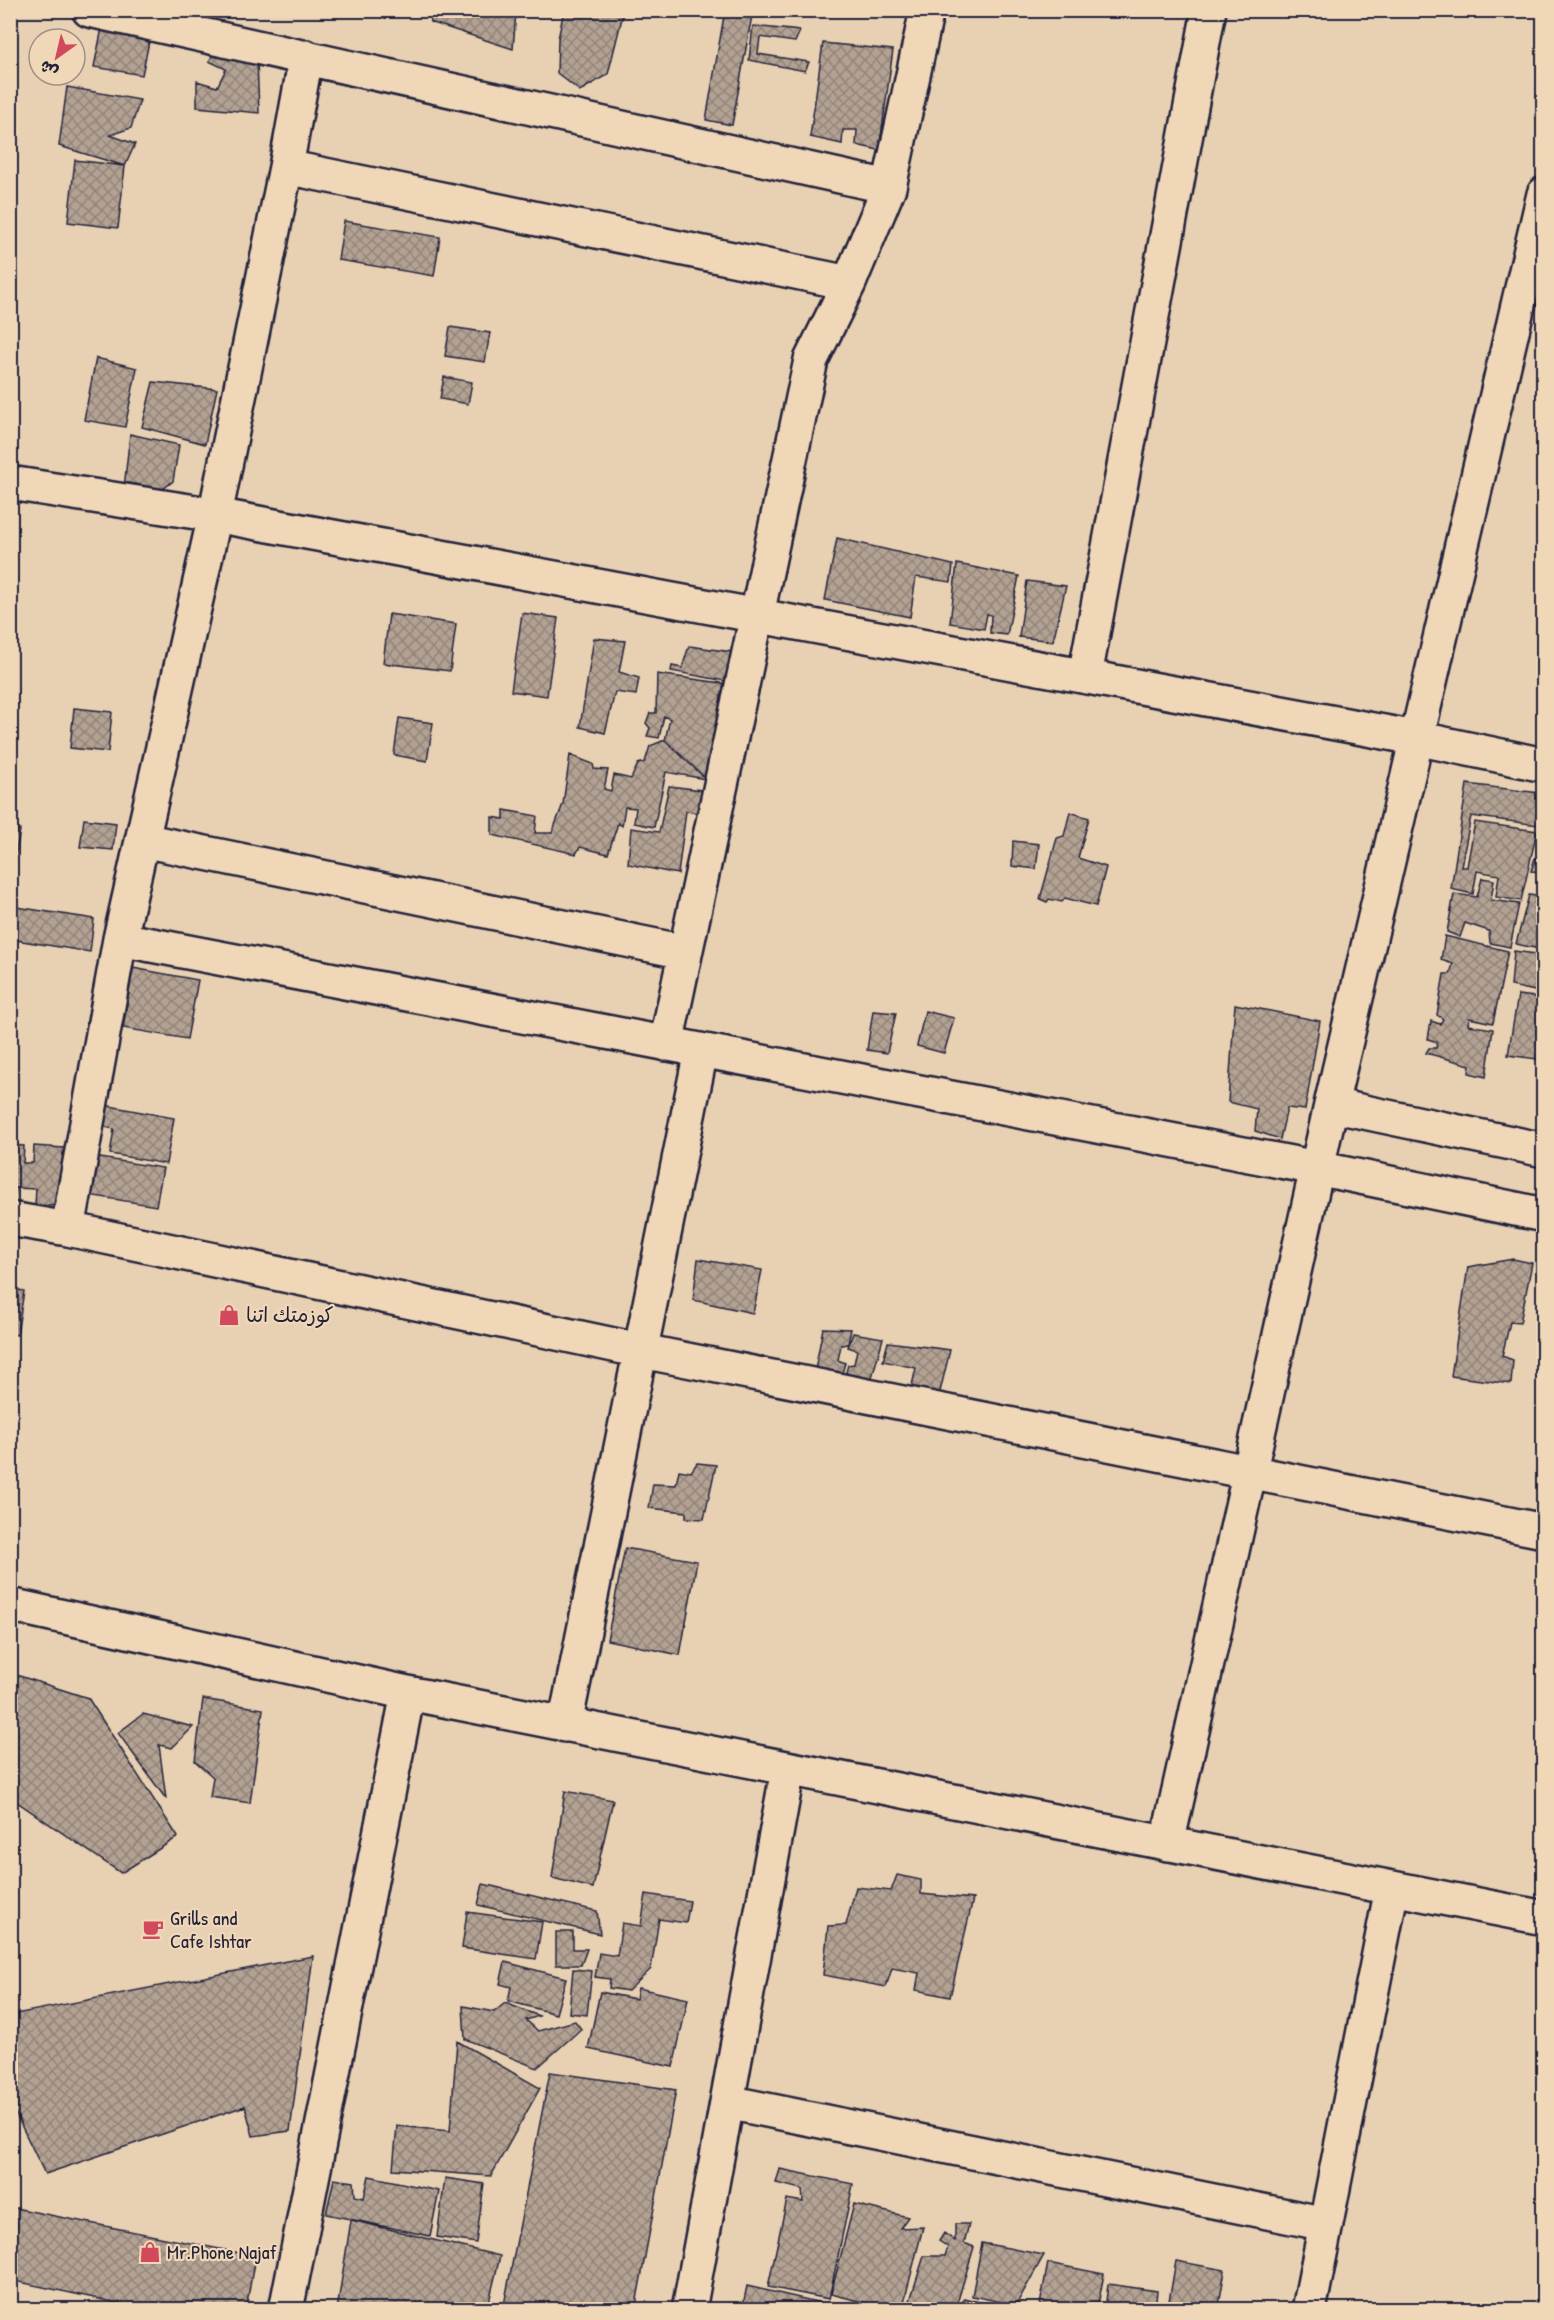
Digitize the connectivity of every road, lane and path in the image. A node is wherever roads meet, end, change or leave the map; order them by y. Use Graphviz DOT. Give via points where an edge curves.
graph roads {
  1 [pos="89,10"];
  2 [pos="927,10"];
  3 [pos="1209,10"];
  4 [pos="306,57"];
  5 [pos="286,167"];
  6 [pos="889,187"];
  7 [pos="1544,194"];
  8 [pos="849,283"];
  9 [pos="1533,285"];
  10 [pos="10,483"];
  11 [pos="216,515"];
  12 [pos="756,616"];
  13 [pos="1084,676"];
  14 [pos="1416,738"];
  15 [pos="1544,765"];
  16 [pos="142,840"];
  17 [pos="120,939"];
  18 [pos="686,952"];
  19 [pos="666,1044"];
  20 [pos="701,1051"];
  21 [pos="1331,1105"];
  22 [pos="1544,1150"];
  23 [pos="1317,1168"];
  24 [pos="1544,1215"];
  25 [pos="10,1219"];
  26 [pos="68,1228"];
  27 [pos="642,1351"];
  28 [pos="1250,1473"];
  29 [pos="1544,1531"];
  30 [pos="10,1605"];
  31 [pos="408,1693"];
  32 [pos="565,1725"];
  33 [pos="788,1769"];
  34 [pos="1167,1844"];
  35 [pos="1392,1888"];
  36 [pos="1544,1918"];
  37 [pos="727,2102"];
  38 [pos="1326,2224"];
  39 [pos="286,2310"];
  40 [pos="689,2310"];
  41 [pos="1309,2310"];
  1 -- 4 [label="street"];
  2 -- 6 [label="street"];
  3 -- 13 [label="street"];
  4 -- 5 [label="street"];
  4 -- 6 [label="street"];
  5 -- 8 [label="street"];
  5 -- 11 [label="street"];
  6 -- 8 [label="street"];
  7 -- 9 [label="street"];
  8 -- 12 [label="street" via="811,360"];
  9 -- 14 [label="street"];
  10 -- 11 [label="street"];
  11 -- 12 [label="street"];
  11 -- 16 [label="street"];
  12 -- 13 [label="street"];
  12 -- 18 [label="street"];
  13 -- 14 [label="street"];
  14 -- 15 [label="street"];
  14 -- 21 [label="street"];
  16 -- 17 [label="street"];
  16 -- 18 [label="street"];
  17 -- 19 [label="street"];
  17 -- 26 [label="street"];
  18 -- 19 [label="street"];
  19 -- 20 [label="street"];
  20 -- 23 [label="street"];
  20 -- 27 [label="street"];
  21 -- 22 [label="street"];
  21 -- 23 [label="street"];
  23 -- 24 [label="street"];
  23 -- 28 [label="street"];
  25 -- 26 [label="street"];
  26 -- 27 [label="street"];
  27 -- 28 [label="street"];
  27 -- 32 [label="street"];
  28 -- 29 [label="street"];
  28 -- 34 [label="street"];
  30 -- 31 [label="street"];
  31 -- 32 [label="street"];
  31 -- 39 [label="street"];
  32 -- 33 [label="street"];
  33 -- 34 [label="street"];
  33 -- 37 [label="street"];
  34 -- 35 [label="street"];
  35 -- 36 [label="street"];
  35 -- 38 [label="street"];
  37 -- 38 [label="street"];
  37 -- 40 [label="street"];
  38 -- 41 [label="street"];
}
